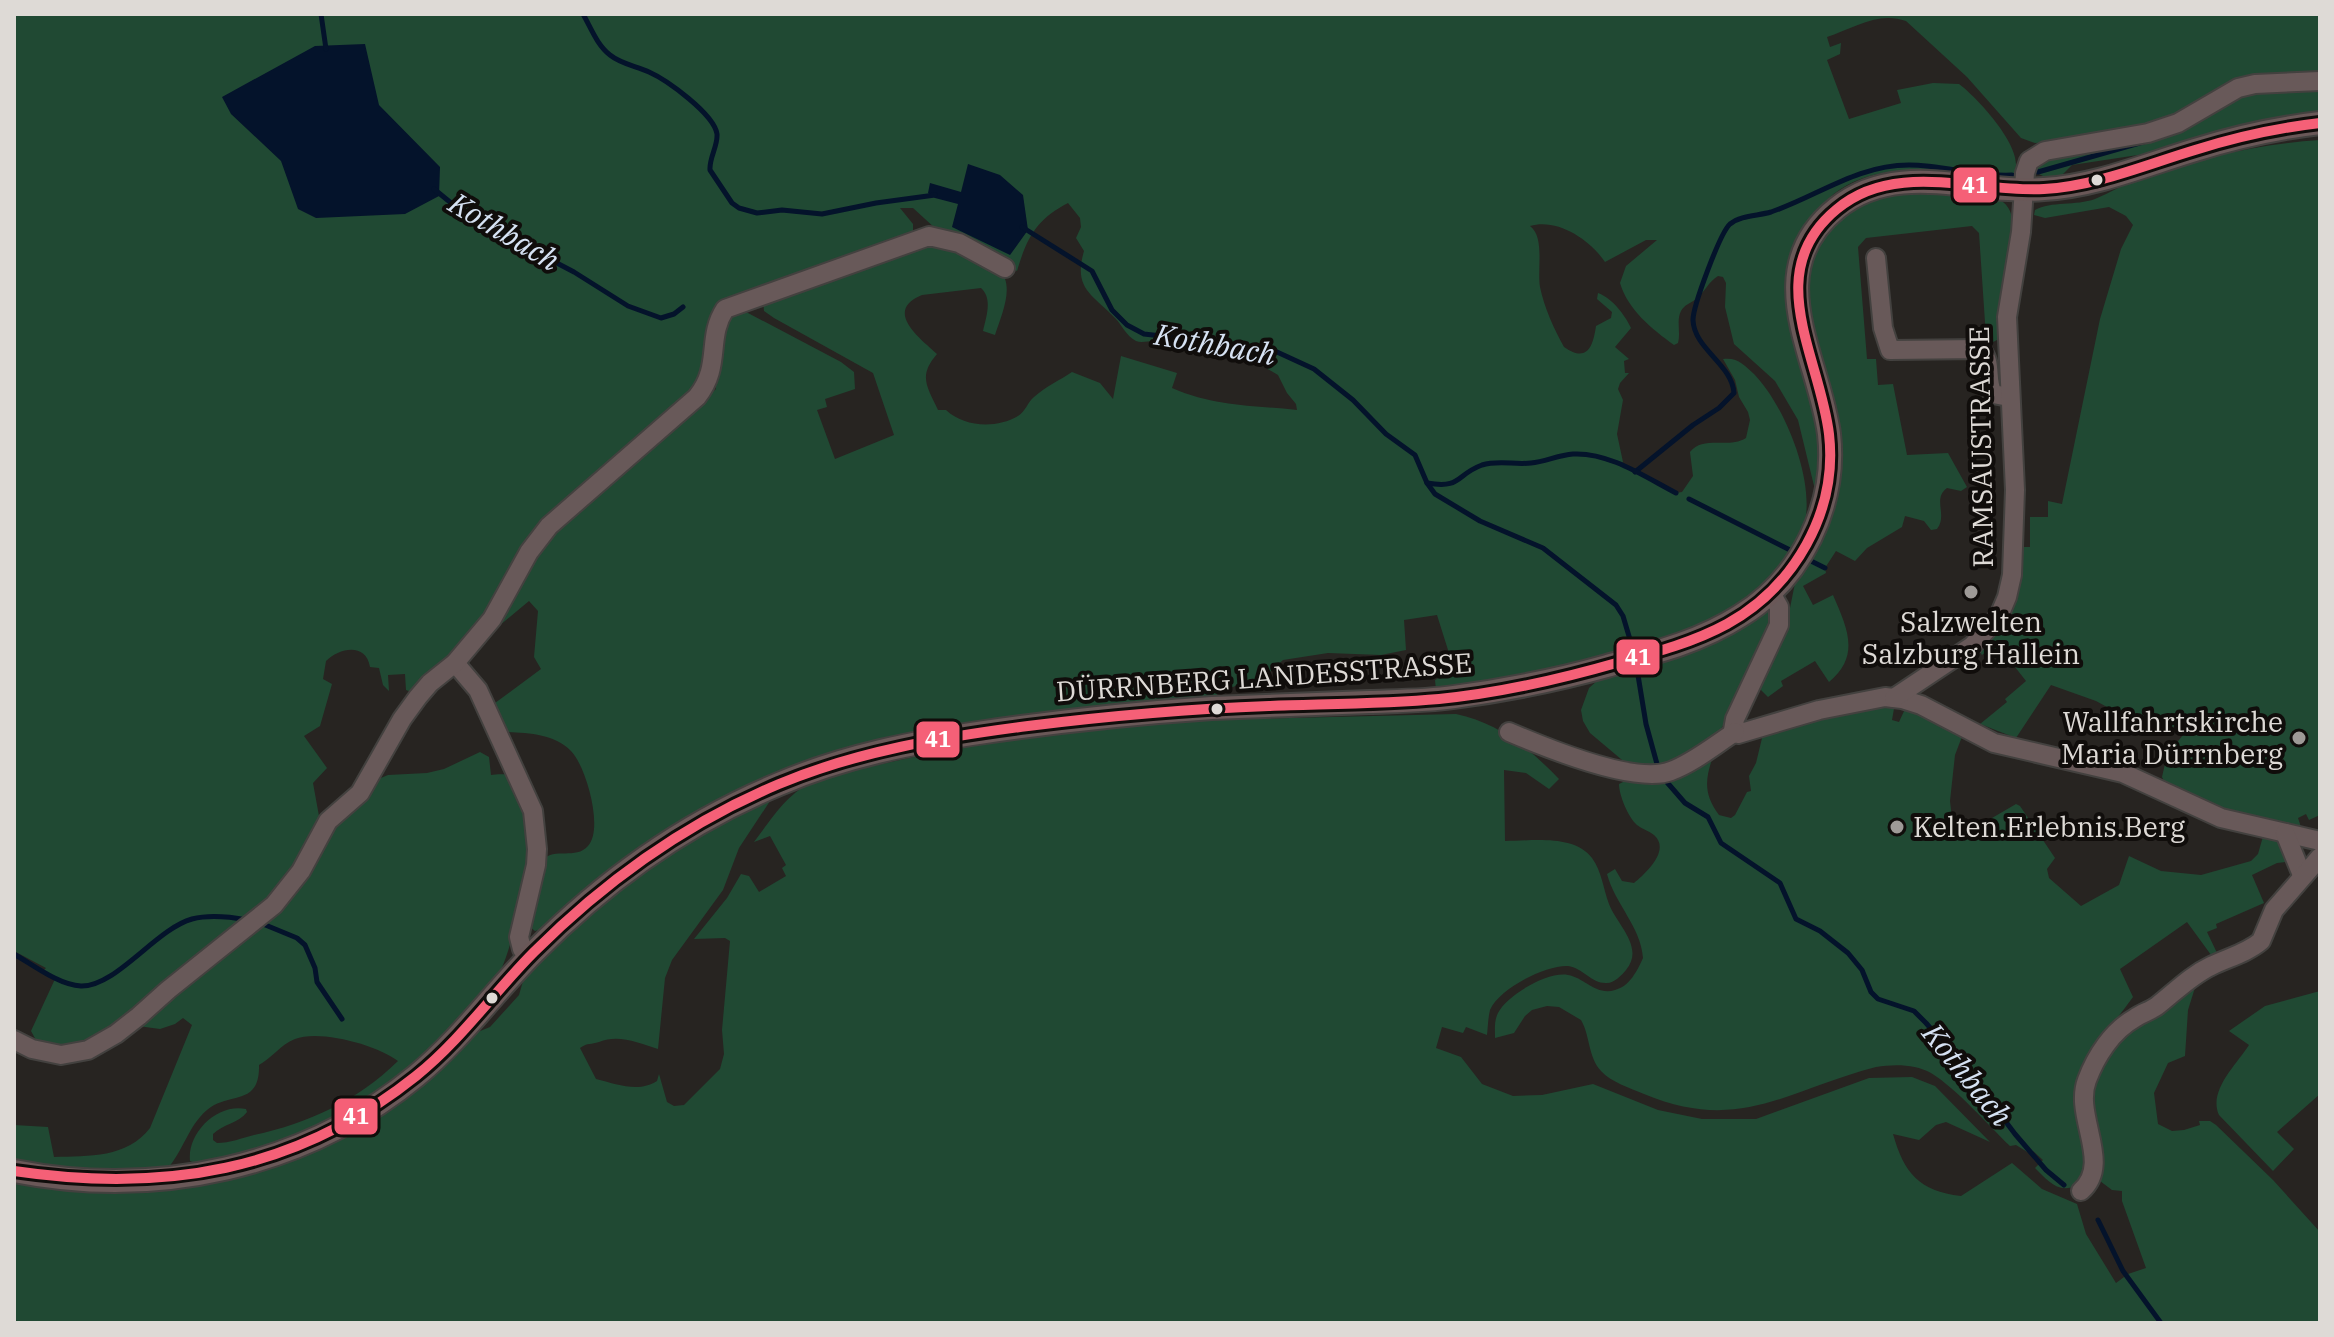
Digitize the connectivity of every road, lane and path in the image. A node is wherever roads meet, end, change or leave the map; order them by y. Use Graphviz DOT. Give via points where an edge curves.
graph roads {
  1 [pos="2320,81"];
  2 [pos="2320,123"];
  3 [pos="2024,191"];
  4 [pos="1876,258"];
  5 [pos="1005,268"];
  6 [pos="2009,397"];
  7 [pos="1771,593"];
  8 [pos="455,663"];
  9 [pos="1926,677"];
  10 [pos="1894,698"];
  11 [pos="1921,705"];
  12 [pos="1509,732"];
  13 [pos="1735,732"];
  14 [pos="2285,833"];
  15 [pos="2320,841"];
  16 [pos="2320,857"];
  17 [pos="2302,875"];
  18 [pos="529,957"];
  19 [pos="14,1040"];
  20 [pos="14,1171"];
  21 [pos="2081,1191"];
  1 -- 3 [label="street, RAMSAUSTRASSE" via="2238,88 2178,123 2148,133 2045,151 2026,167"];
  2 -- 3 [label="main road, DÜRRNBERG LANDESSTRASSE" via="2243,136 2085,185"];
  3 -- 6 [label="street, RAMSAUSTRASSE" via="2007,317"];
  3 -- 7 [label="main road, DÜRRNBERG LANDESSTRASSE" via="1910,180 1883,185 1840,205 1806,244 1797,300 1829,433 1830,464 1813,532 1798,561"];
  4 -- 6 [label="street" via="1890,350 1980,349 1993,394"];
  5 -- 8 [label="street" via="959,243 929,236 725,309 715,331 707,385 549,526 492,619"];
  6 -- 9 [label="street, RAMSAUSTRASSE" via="2015,490 2007,597 1987,632"];
  7 -- 13 [label="street" via="1779,607 1779,625 1735,719"];
  7 -- 18 [label="main road, DÜRRNBERG LANDESSTRASSE" via="1746,613 1675,647 1559,678 1453,698 1217,708 1044,723 938,739 834,763 782,782 681,833 603,888"];
  8 -- 18 [label="street" via="478,690 533,811 537,849 519,937"];
  8 -- 19 [label="street" via="411,707 360,793 328,821 301,871 274,905 116,1034 88,1050 61,1055"];
  9 -- 10 [label="street, RAMSAUSTRASSE"];
  9 -- 11 [label="street" via="1918,691"];
  10 -- 11 [label="street"];
  10 -- 13 [label="street" via="1819,710 1745,734"];
  11 -- 14 [label="street" via="1994,743 2123,773 2211,815"];
  12 -- 13 [label="street" via="1596,764 1651,774 1673,771"];
  14 -- 15 [label="street"];
  14 -- 17 [label="street"];
  16 -- 17 [label="street"];
  17 -- 21 [label="street" via="2274,910 2261,941 2195,974 2125,1025 2103,1048 2083,1097 2094,1168"];
  18 -- 20 [label="main road, DÜRRNBERG LANDESSTRASSE" via="416,1076 342,1125 292,1149 239,1167 146,1181 93,1182"];
}
